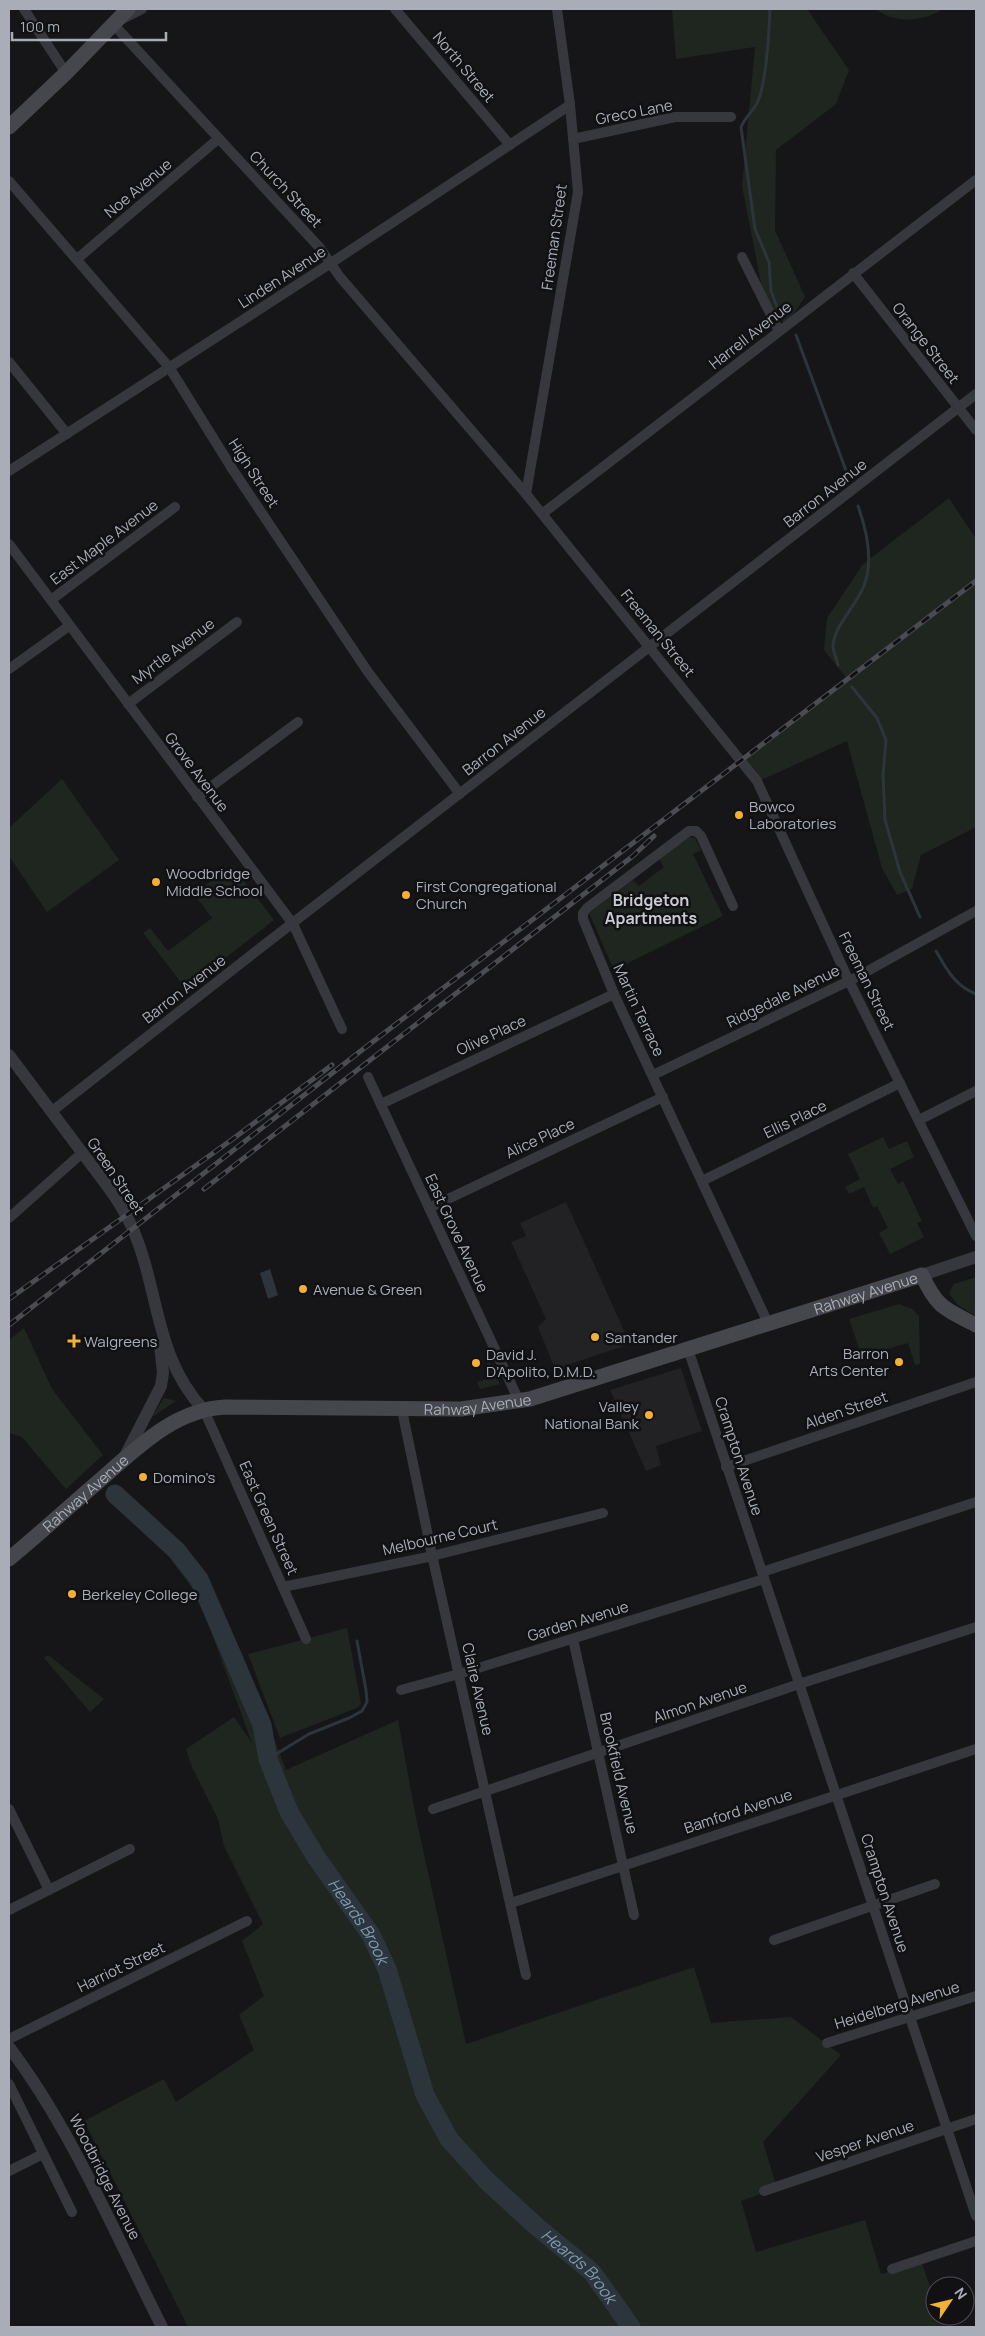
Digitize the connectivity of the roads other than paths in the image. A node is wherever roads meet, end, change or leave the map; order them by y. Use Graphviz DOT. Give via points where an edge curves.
graph roads {
  1 [pos="24,9"];
  2 [pos="142,9"];
  3 [pos="395,9"];
  4 [pos="557,9"];
  5 [pos="120,18"];
  6 [pos="66,73"];
  7 [pos="570,105"];
  8 [pos="731,117"];
  9 [pos="9,127"];
  10 [pos="218,139"];
  11 [pos="573,139"];
  12 [pos="510,145"];
  13 [pos="976,180"];
  14 [pos="9,181"];
  15 [pos="742,257"];
  16 [pos="77,260"];
  17 [pos="331,263"];
  18 [pos="853,273"];
  19 [pos="779,332"];
  20 [pos="9,362"];
  21 [pos="169,367"];
  22 [pos="976,394"];
  23 [pos="958,408"];
  24 [pos="976,430"];
  25 [pos="66,434"];
  26 [pos="9,471"];
  27 [pos="526,494"];
  28 [pos="175,507"];
  29 [pos="542,514"];
  30 [pos="9,544"];
  31 [pos="51,600"];
  32 [pos="237,622"];
  33 [pos="69,626"];
  34 [pos="650,647"];
  35 [pos="9,669"];
  36 [pos="128,704"];
  37 [pos="298,722"];
  38 [pos="460,794"];
  39 [pos="197,797"];
  40 [pos="733,906"];
  41 [pos="976,911"];
  42 [pos="293,924"];
  43 [pos="849,981"];
  44 [pos="614,994"];
  45 [pos="342,1029"];
  46 [pos="9,1055"];
  47 [pos="653,1075"];
  48 [pos="368,1077"];
  49 [pos="900,1083"];
  50 [pos="976,1091"];
  51 [pos="663,1096"];
  52 [pos="381,1104"];
  53 [pos="51,1112"];
  54 [pos="919,1120"];
  55 [pos="82,1152"];
  56 [pos="702,1181"];
  57 [pos="429,1208"];
  58 [pos="9,1218"];
  59 [pos="976,1236"];
  60 [pos="976,1257"];
  61 [pos="922,1275"];
  62 [pos="157,1318"];
  63 [pos="768,1323"];
  64 [pos="976,1325"];
  65 [pos="688,1349"];
  66 [pos="976,1382"];
  67 [pos="519,1401"];
  68 [pos="204,1410"];
  69 [pos="402,1410"];
  70 [pos="123,1460"];
  71 [pos="726,1467"];
  72 [pos="976,1502"];
  73 [pos="603,1514"];
  74 [pos="432,1555"];
  75 [pos="9,1559"];
  76 [pos="763,1576"];
  77 [pos="283,1586"];
  78 [pos="976,1627"];
  79 [pos="306,1639"];
  80 [pos="573,1639"];
  81 [pos="459,1674"];
  82 [pos="799,1684"];
  83 [pos="401,1690"];
  84 [pos="976,1750"];
  85 [pos="599,1753"];
  86 [pos="485,1792"];
  87 [pos="836,1794"];
  88 [pos="9,1809"];
  89 [pos="433,1809"];
  90 [pos="130,1849"];
  91 [pos="624,1865"];
  92 [pos="934,1884"];
  93 [pos="49,1890"];
  94 [pos="510,1902"];
  95 [pos="873,1905"];
  96 [pos="9,1910"];
  97 [pos="634,1914"];
  98 [pos="247,1921"];
  99 [pos="774,1940"];
  100 [pos="526,1975"];
  101 [pos="976,1996"];
  102 [pos="910,2017"];
  103 [pos="9,2039"];
  104 [pos="827,2043"];
  105 [pos="9,2047"];
  106 [pos="9,2084"];
  107 [pos="976,2119"];
  108 [pos="948,2129"];
  109 [pos="44,2154"];
  110 [pos="9,2171"];
  111 [pos="764,2191"];
  112 [pos="72,2212"];
  113 [pos="976,2216"];
  114 [pos="976,2241"];
  115 [pos="892,2269"];
  116 [pos="162,2327"];
  1 -- 6 [label="street"];
  2 -- 5 [label="street"];
  3 -- 12 [label="street, North Street"];
  4 -- 7 [label="street, Freeman Street"];
  5 -- 6 [label="main road"];
  5 -- 10 [label="street, Church Street"];
  6 -- 9 [label="main road"];
  7 -- 11 [label="street, Freeman Street"];
  7 -- 12 [label="street, Linden Avenue"];
  8 -- 11 [label="street, Greco Lane" via="675,117"];
  10 -- 16 [label="street, Noe Avenue"];
  10 -- 17 [label="street, Church Street"];
  11 -- 27 [label="street, Freeman Street" via="578,192"];
  12 -- 17 [label="street, Linden Avenue"];
  13 -- 18 [label="street, Harrell Avenue"];
  14 -- 16 [label="street, High Street"];
  15 -- 19 [label="street"];
  16 -- 21 [label="street, High Street"];
  17 -- 21 [label="street, Linden Avenue"];
  17 -- 27 [label="street, Church Street"];
  18 -- 19 [label="street, Harrell Avenue"];
  18 -- 23 [label="street, Orange Street"];
  19 -- 29 [label="street, Harrell Avenue"];
  20 -- 25 [label="street"];
  21 -- 25 [label="street, Linden Avenue"];
  21 -- 38 [label="street, High Street" via="233,470 368,672"];
  22 -- 23 [label="street, Barron Avenue"];
  23 -- 24 [label="street, Orange Street"];
  23 -- 34 [label="street, Barron Avenue"];
  25 -- 26 [label="street, Linden Avenue"];
  27 -- 29 [label="street, Freeman Street"];
  28 -- 31 [label="street, East Maple Avenue"];
  29 -- 34 [label="street, Freeman Street"];
  30 -- 31 [label="street, Grove Avenue"];
  31 -- 33 [label="street, Grove Avenue"];
  32 -- 36 [label="street, Myrtle Avenue"];
  33 -- 35 [label="street"];
  33 -- 36 [label="street, Grove Avenue"];
  34 -- 38 [label="street, Barron Avenue"];
  34 -- 43 [label="street, Freeman Street" via="757,781"];
  36 -- 39 [label="street, Grove Avenue"];
  37 -- 39 [label="street"];
  38 -- 42 [label="street, Barron Avenue"];
  39 -- 42 [label="street, Grove Avenue"];
  40 -- 44 [label="street, Martin Terrace" via="701,836 696,831 682,835 583,913 584,927"];
  41 -- 43 [label="street, Ridgedale Avenue"];
  42 -- 45 [label="street, Grove Avenue"];
  42 -- 53 [label="street, Barron Avenue"];
  43 -- 47 [label="street, Ridgedale Avenue"];
  43 -- 49 [label="street, Freeman Street"];
  44 -- 47 [label="street, Martin Terrace"];
  44 -- 52 [label="street, Olive Place"];
  46 -- 53 [label="street, Green Street"];
  47 -- 51 [label="street, Martin Terrace"];
  48 -- 52 [label="street, East Grove Avenue"];
  49 -- 54 [label="street, Freeman Street"];
  49 -- 56 [label="street, Ellis Place"];
  50 -- 54 [label="street"];
  51 -- 56 [label="street, Martin Terrace"];
  51 -- 57 [label="street, Alice Place"];
  52 -- 57 [label="street, East Grove Avenue"];
  53 -- 55 [label="street, Green Street"];
  54 -- 59 [label="street, Freeman Street"];
  55 -- 58 [label="street"];
  55 -- 62 [label="street, Green Street" via="117,1200 133,1230 146,1268"];
  56 -- 63 [label="street, Martin Terrace"];
  57 -- 67 [label="street, East Grove Avenue"];
  60 -- 61 [label="street, Rahway Avenue"];
  61 -- 63 [label="main road, Rahway Avenue"];
  61 -- 64 [label="main road" via="938,1304"];
  62 -- 68 [label="street, Green Street" via="176,1372"];
  62 -- 70 [label="street" via="163,1366 161,1386"];
  63 -- 65 [label="main road, Rahway Avenue"];
  65 -- 67 [label="main road, Rahway Avenue"];
  65 -- 71 [label="street, Crampton Avenue"];
  66 -- 71 [label="street, Alden Street"];
  67 -- 69 [label="main road, Rahway Avenue" via="461,1409"];
  68 -- 69 [label="main road, Rahway Avenue" via="225,1407"];
  68 -- 70 [label="main road, Rahway Avenue" via="165,1427"];
  68 -- 77 [label="street, East Green Street"];
  69 -- 74 [label="street, Claire Avenue"];
  70 -- 75 [label="main road, Rahway Avenue"];
  71 -- 76 [label="street, Crampton Avenue"];
  72 -- 76 [label="street, Garden Avenue"];
  73 -- 74 [label="street, Melbourne Court"];
  74 -- 77 [label="street, Melbourne Court"];
  74 -- 81 [label="street, Claire Avenue"];
  76 -- 80 [label="street, Garden Avenue"];
  76 -- 82 [label="street, Crampton Avenue"];
  77 -- 79 [label="street, East Green Street"];
  78 -- 82 [label="street, Almon Avenue"];
  80 -- 81 [label="street, Garden Avenue"];
  80 -- 85 [label="street, Brookfield Avenue"];
  81 -- 83 [label="street, Garden Avenue"];
  81 -- 86 [label="street, Claire Avenue"];
  82 -- 85 [label="street, Almon Avenue"];
  82 -- 87 [label="street, Crampton Avenue"];
  84 -- 87 [label="street, Bamford Avenue"];
  85 -- 86 [label="street, Almon Avenue"];
  85 -- 91 [label="street, Brookfield Avenue"];
  86 -- 89 [label="street, Almon Avenue"];
  86 -- 94 [label="street, Claire Avenue"];
  87 -- 91 [label="street, Bamford Avenue"];
  87 -- 95 [label="street, Crampton Avenue"];
  88 -- 93 [label="street"];
  90 -- 93 [label="street"];
  91 -- 94 [label="street, Bamford Avenue"];
  91 -- 97 [label="street, Brookfield Avenue"];
  92 -- 95 [label="street"];
  93 -- 96 [label="street"];
  94 -- 100 [label="street, Claire Avenue"];
  95 -- 99 [label="street"];
  95 -- 102 [label="street, Crampton Avenue"];
  98 -- 103 [label="street, Harriot Street"];
  101 -- 102 [label="street, Heidelberg Avenue"];
  102 -- 104 [label="street, Heidelberg Avenue"];
  102 -- 108 [label="street, Crampton Avenue"];
  105 -- 116 [label="street, Woodbridge Avenue" via="60,2124"];
  106 -- 109 [label="street"];
  107 -- 108 [label="street, Vesper Avenue"];
  108 -- 111 [label="street, Vesper Avenue"];
  108 -- 113 [label="street, Crampton Avenue"];
  109 -- 110 [label="street"];
  109 -- 112 [label="street"];
  114 -- 115 [label="street"];
}
